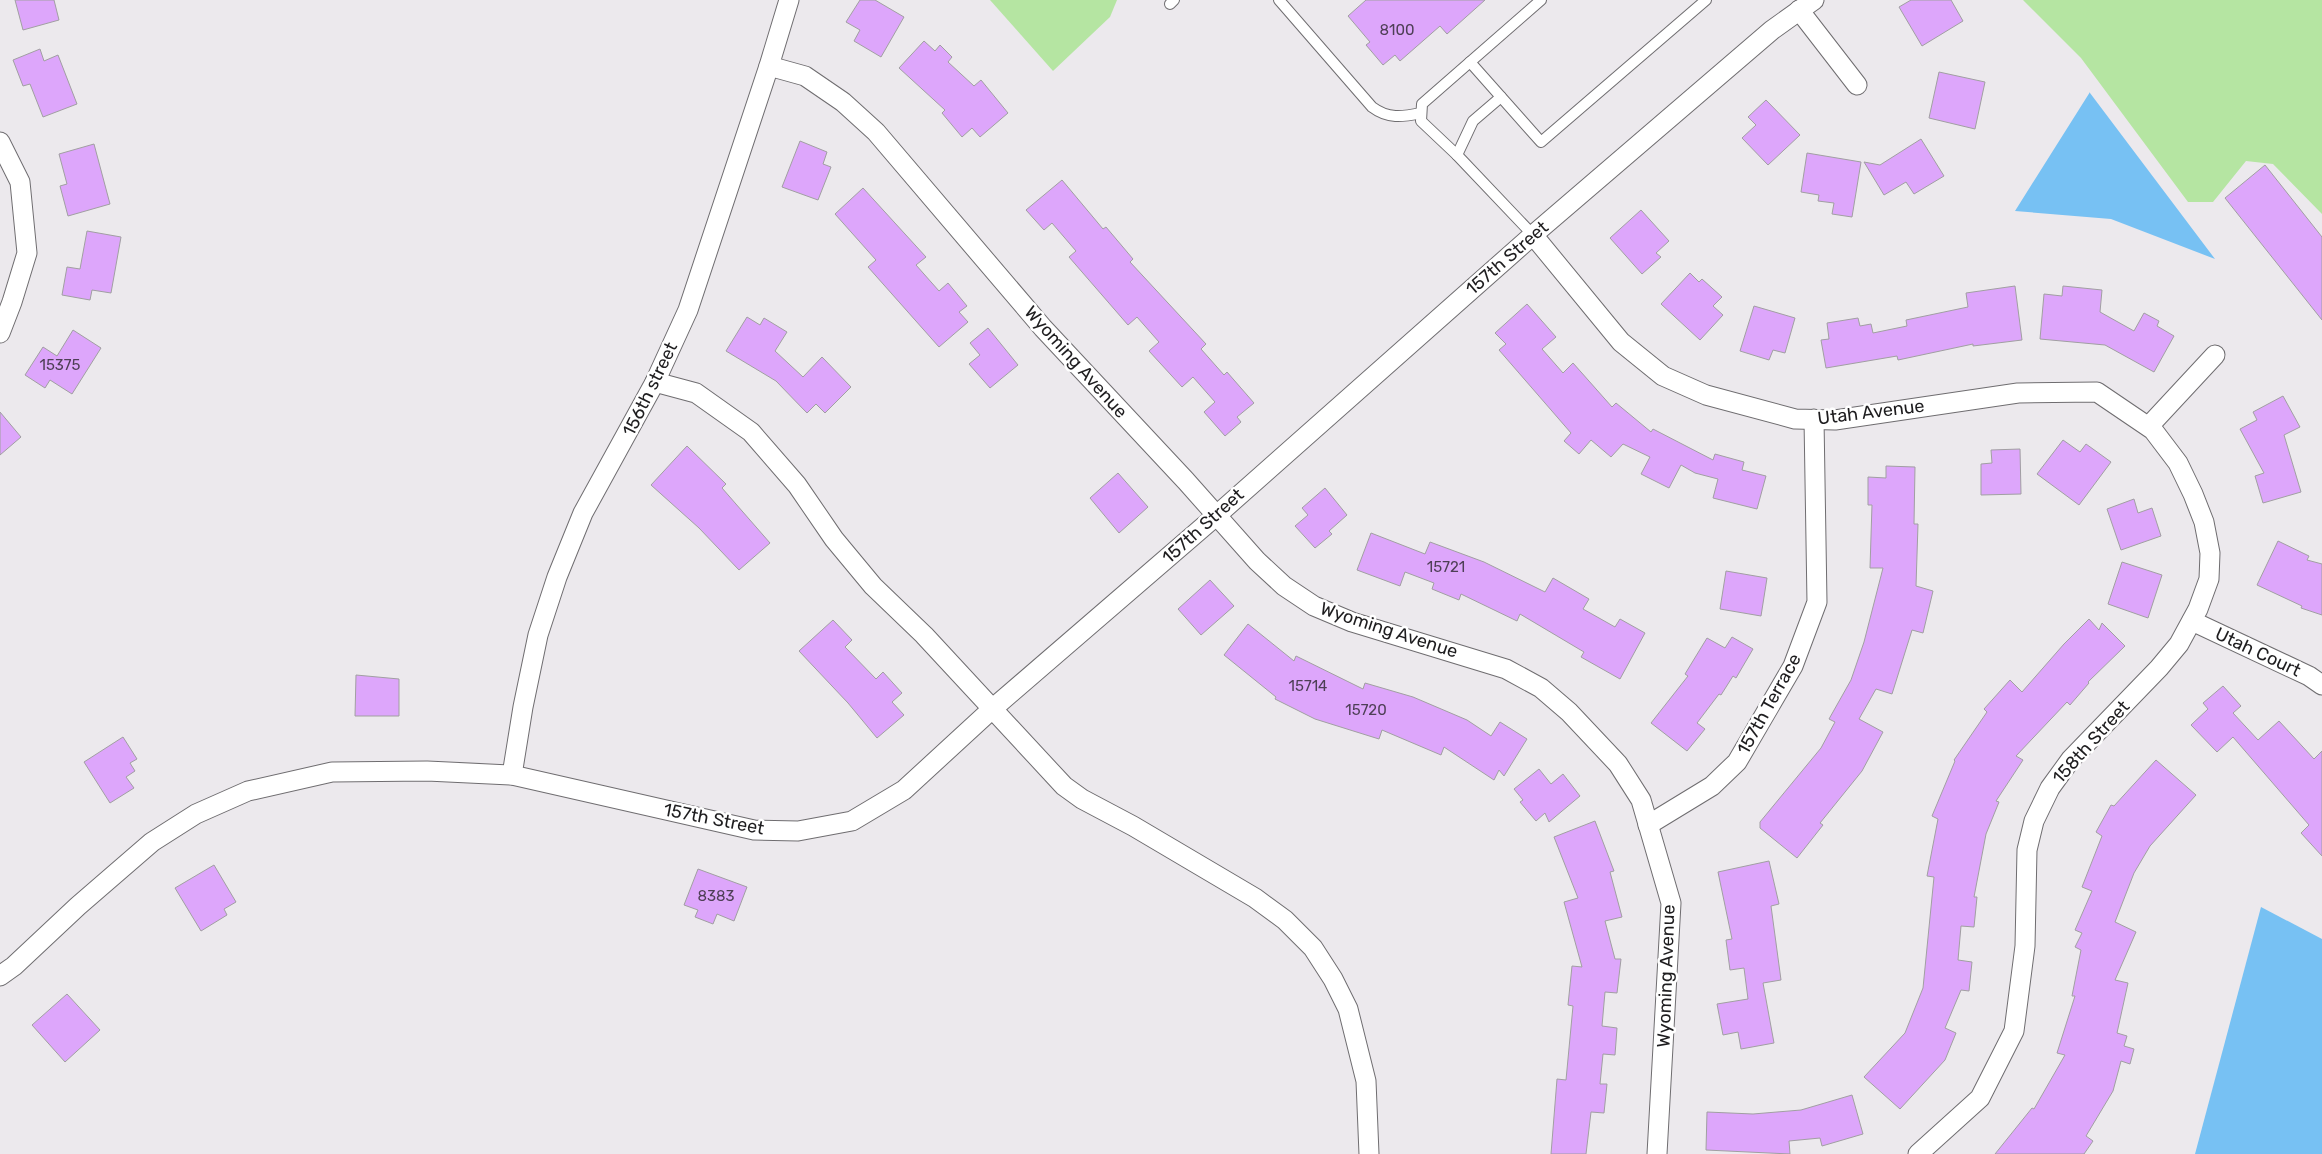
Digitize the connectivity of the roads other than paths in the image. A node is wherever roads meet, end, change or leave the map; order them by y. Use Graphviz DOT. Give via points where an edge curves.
graph roads {
  1 [pos="789,0"];
  2 [pos="1279,0"];
  3 [pos="1541,0"];
  4 [pos="1706,0"];
  5 [pos="1807,5"];
  6 [pos="1470,62"];
  7 [pos="769,66"];
  8 [pos="1856,86"];
  9 [pos="1501,97"];
  10 [pos="1421,113"];
  11 [pos="0,142"];
  12 [pos="1457,155"];
  13 [pos="1533,235"];
  14 [pos="0,333"];
  15 [pos="2214,355"];
  16 [pos="655,382"];
  17 [pos="1814,420"];
  18 [pos="2149,426"];
  19 [pos="1216,514"];
  20 [pos="2192,621"];
  21 [pos="2322,685"];
  22 [pos="992,710"];
  23 [pos="512,776"];
  24 [pos="1648,825"];
  25 [pos="0,976"];
  26 [pos="1369,1154"];
  27 [pos="1657,1154"];
  28 [pos="1918,1154"];
  1 -- 7 [label="street, 156th street"];
  2 -- 10 [label="lane" via="1378,112 1393,117"];
  3 -- 6 [label="lane"];
  4 -- 9 [label="lane" via="1541,142"];
  5 -- 8 [label="street"];
  5 -- 13 [label="street, 157th Street" via="1772,30"];
  6 -- 9 [label="lane"];
  6 -- 10 [label="lane" via="1422,104"];
  7 -- 16 [label="street, 156th street" via="688,310"];
  7 -- 19 [label="street, Wyoming Avenue" via="805,76 843,102 876,132 1043,328"];
  9 -- 12 [label="lane" via="1473,121"];
  10 -- 12 [label="lane" via="1420,121"];
  11 -- 14 [label="street" via="20,182 27,253"];
  12 -- 13 [label="lane"];
  13 -- 17 [label="street, Utah Avenue" via="1621,342 1663,376 1706,395 1795,419"];
  13 -- 19 [label="street, 157th Street"];
  15 -- 18 [label="street"];
  16 -- 22 [label="street" via="696,393 750,432 797,485 834,539 873,586 924,634"];
  16 -- 23 [label="street, 156th street" via="584,513 557,577 538,635"];
  17 -- 18 [label="street, Utah Avenue" via="1835,420 2018,393 2097,392"];
  17 -- 24 [label="street, 157th Terrace" via="1816,602 1793,666 1737,762 1712,786"];
  18 -- 20 [label="street, 158th Street" via="2178,463 2204,522 2210,553 2208,579"];
  19 -- 22 [label="street, 157th Street"];
  19 -- 24 [label="street, Wyoming Avenue" via="1257,561 1284,586 1314,606 1352,622 1506,669 1541,688 1569,712 1618,764 1641,800"];
  20 -- 21 [label="street, Utah Court"];
  20 -- 28 [label="street, 158th Street" via="2179,644 2159,668 2071,759 2050,788 2034,821 2027,850 2025,946 2014,1031 1980,1098"];
  22 -- 23 [label="street, 157th Street" via="904,790 852,821 798,831 754,830"];
  22 -- 26 [label="street" via="1064,786 1255,898 1313,948 1348,1009 1366,1081"];
  23 -- 25 [label="street, 157th Street" via="427,771 332,772 248,792 196,814 152,842"];
  24 -- 27 [label="street, Wyoming Avenue" via="1671,902"];
}
